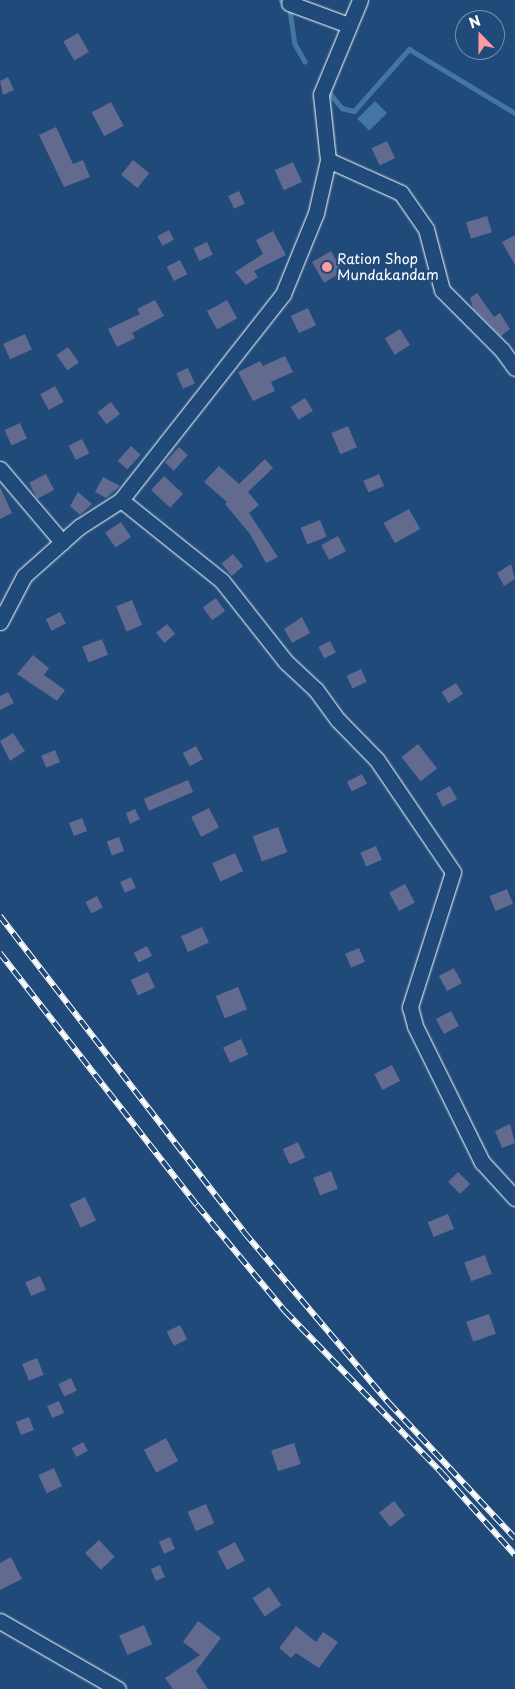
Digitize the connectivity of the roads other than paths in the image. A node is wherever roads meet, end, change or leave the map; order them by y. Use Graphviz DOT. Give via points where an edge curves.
graph roads {
  1 [pos="360,0"];
  2 [pos="289,3"];
  3 [pos="348,25"];
  4 [pos="328,160"];
  5 [pos="515,368"];
  6 [pos="0,469"];
  7 [pos="121,500"];
  8 [pos="62,542"];
  9 [pos="0,622"];
  10 [pos="515,1198"];
  11 [pos="0,1621"];
  12 [pos="118,1689"];
  1 -- 3 [label="street"];
  2 -- 3 [label="street"];
  3 -- 4 [label="street" via="321,94"];
  4 -- 5 [label="street" via="401,193 426,229 442,290 502,350"];
  4 -- 7 [label="street" via="316,213 282,294"];
  6 -- 8 [label="street"];
  7 -- 8 [label="street" via="78,527"];
  7 -- 10 [label="street" via="222,581 286,662 316,690 338,720 378,760 453,872 410,1007 418,1032 482,1162"];
  8 -- 9 [label="street" via="24,576"];
  11 -- 12 [label="street"];
}
